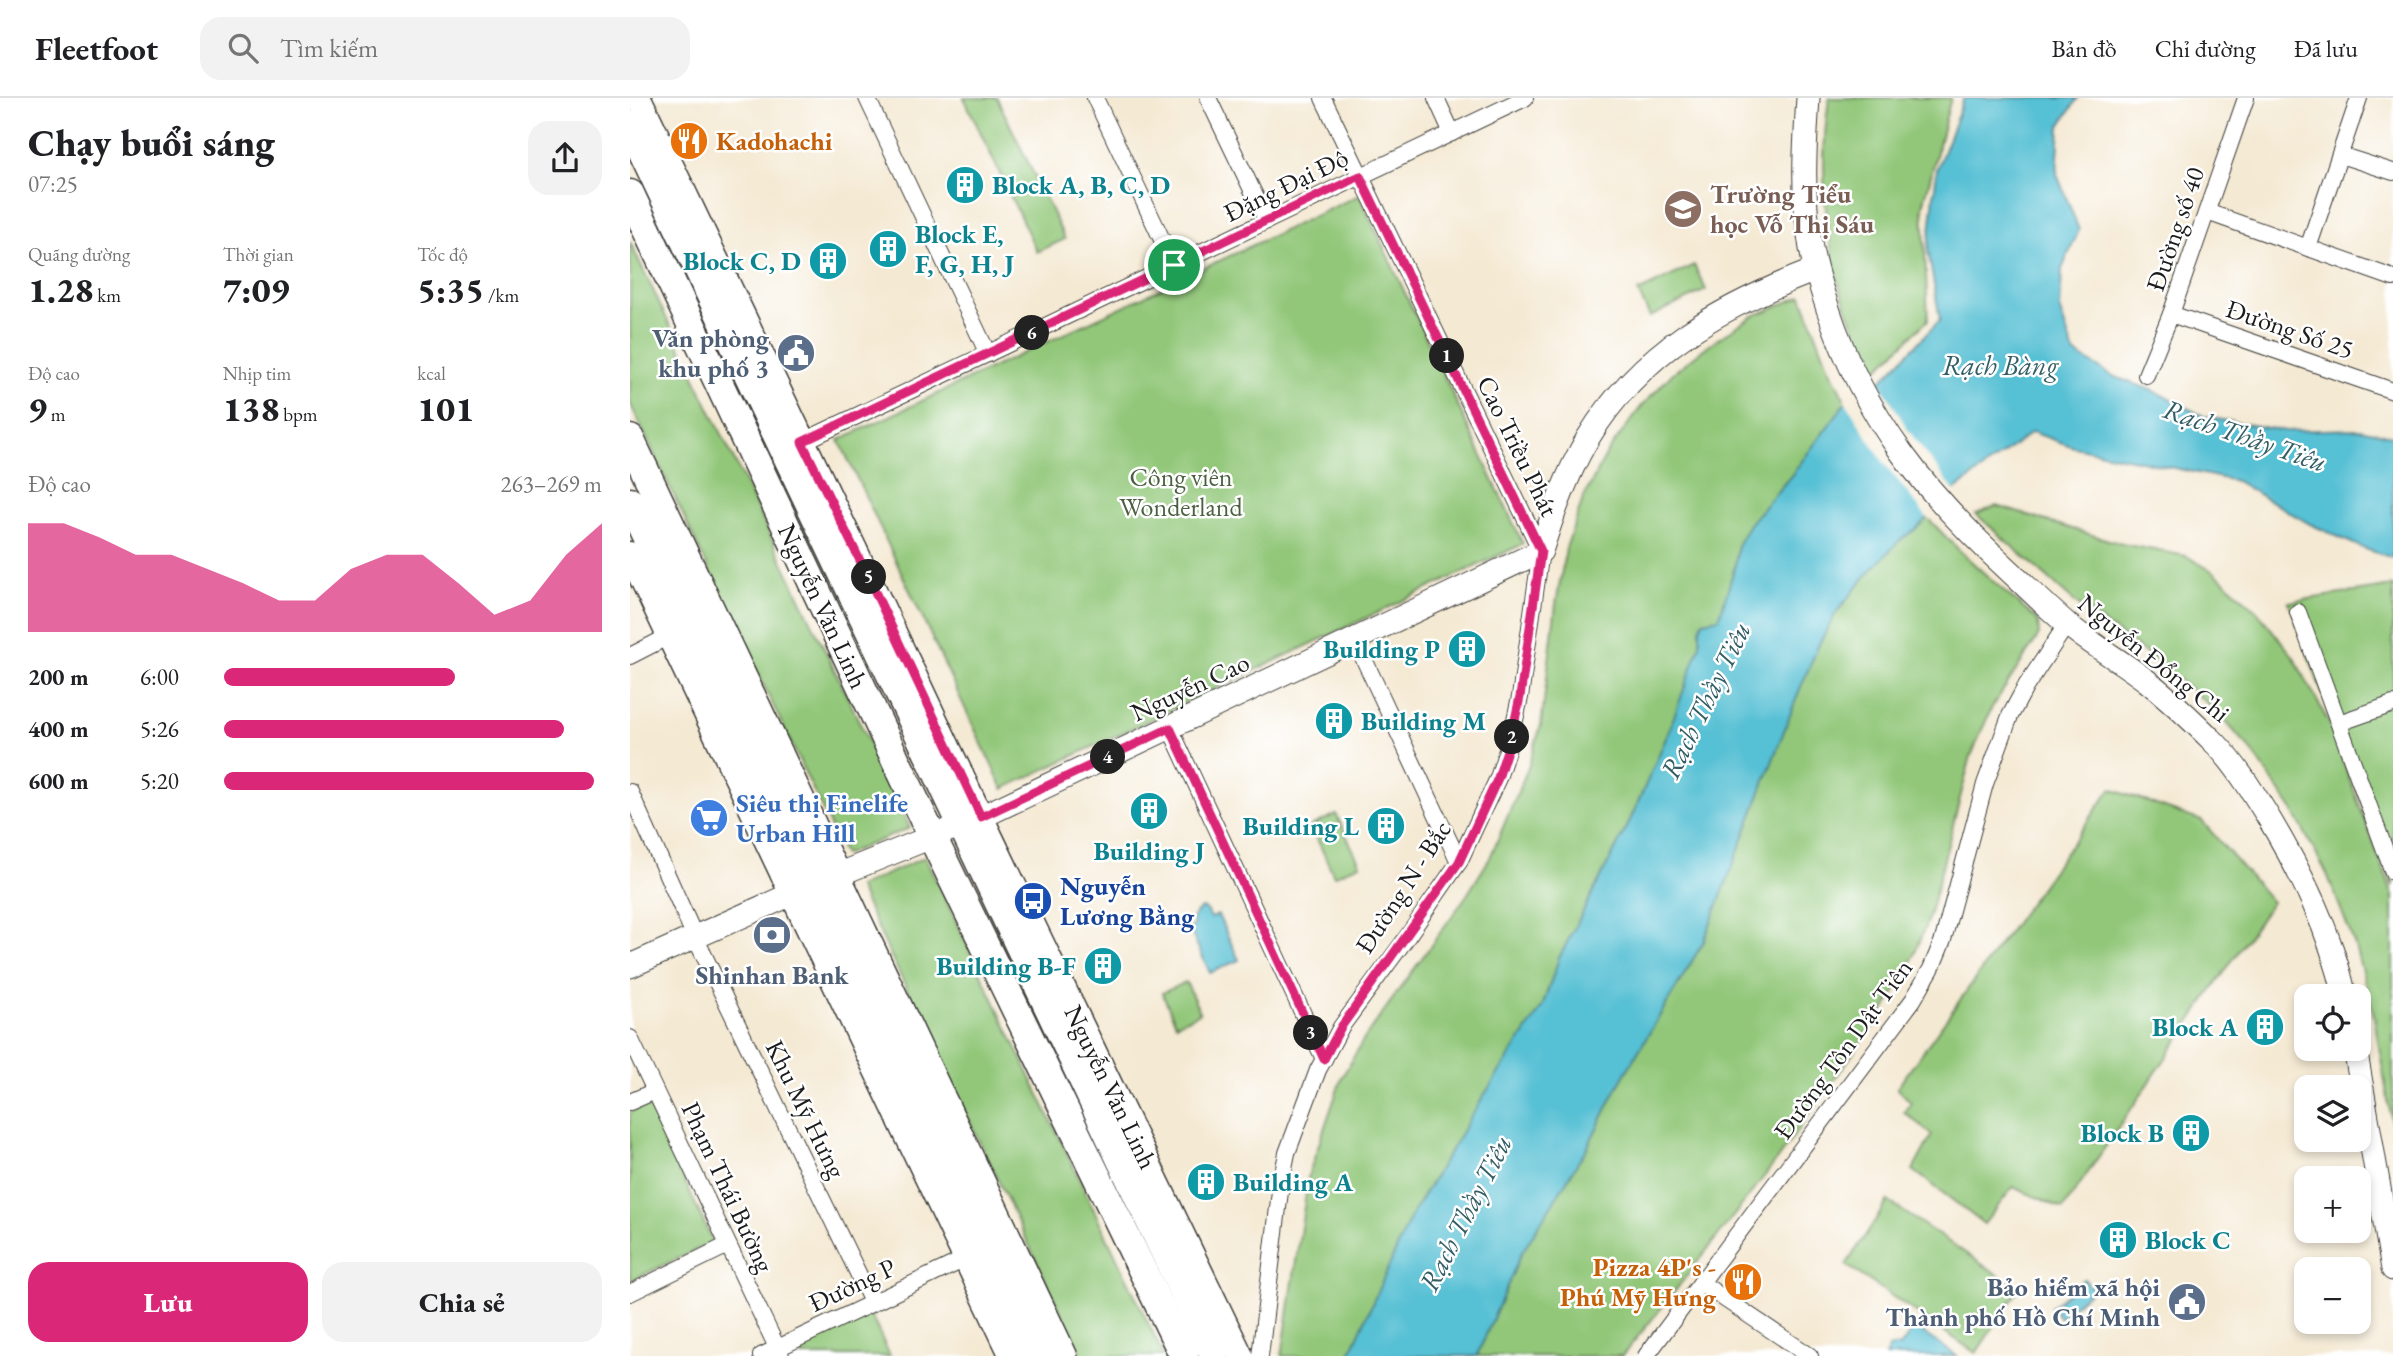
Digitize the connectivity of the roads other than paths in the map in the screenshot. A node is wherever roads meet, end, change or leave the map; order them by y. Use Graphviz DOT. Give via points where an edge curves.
graph roads {
  1 [pos="639,98"];
  2 [pos="867,98"];
  3 [pos="1095,98"];
  4 [pos="1208,98"];
  5 [pos="1322,98"];
  6 [pos="1436,98"];
  7 [pos="1525,98"];
  8 [pos="1808,98"];
  9 [pos="2246,98"];
  10 [pos="2359,98"];
  11 [pos="630,125"];
  12 [pos="1452,132"];
  13 [pos="2340,155"];
  14 [pos="2393,172"];
  15 [pos="1360,176"];
  16 [pos="630,194"];
  17 [pos="2207,212"];
  18 [pos="1267,221"];
  19 [pos="2308,248"];
  20 [pos="706,261"];
  21 [pos="1174,265"];
  22 [pos="1815,270"];
  23 [pos="2393,278"];
  24 [pos="2171,314"];
  25 [pos="988,354"];
  26 [pos="2146,375"];
  27 [pos="2393,391"];
  28 [pos="630,439"];
  29 [pos="793,446"];
  30 [pos="630,502"];
  31 [pos="1541,551"];
  32 [pos="630,554"];
  33 [pos="2298,611"];
  34 [pos="2067,624"];
  35 [pos="670,636"];
  36 [pos="1355,640"];
  37 [pos="630,656"];
  38 [pos="2393,704"];
  39 [pos="2339,723"];
  40 [pos="1170,728"];
  41 [pos="630,792"];
  42 [pos="971,820"];
  43 [pos="932,836"];
  44 [pos="1459,862"];
  45 [pos="2393,872"];
  46 [pos="814,884"];
  47 [pos="695,937"];
  48 [pos="630,966"];
  49 [pos="2342,984"];
  50 [pos="630,1038"];
  51 [pos="1324,1059"];
  52 [pos="2357,1061"];
  53 [pos="655,1091"];
  54 [pos="630,1102"];
  55 [pos="728,1245"];
  56 [pos="975,1254"];
  57 [pos="2393,1269"];
  58 [pos="1701,1283"];
  59 [pos="630,1293"];
  60 [pos="872,1302"];
  61 [pos="779,1352"];
  62 [pos="761,1356"];
  63 [pos="1012,1356"];
  64 [pos="1034,1356"];
  65 [pos="1063,1356"];
  66 [pos="1184,1356"];
  67 [pos="1214,1356"];
  68 [pos="1241,1356"];
  69 [pos="1260,1356"];
  70 [pos="1646,1356"];
  71 [pos="1810,1356"];
  1 -- 20 [label="main road, Nguyễn Văn Linh"];
  2 -- 25 [label="street"];
  3 -- 21 [label="street"];
  4 -- 18 [label="street"];
  5 -- 15 [label="street, Cao Triều Phát"];
  6 -- 12 [label="street"];
  7 -- 12 [label="street, Đặng Đại Độ"];
  8 -- 22 [label="street" via="1805,195"];
  9 -- 17 [label="street, Đường số 40"];
  10 -- 13 [label="street"];
  11 -- 20 [label="highway, Nguyễn Văn Linh"];
  12 -- 15 [label="street, Đặng Đại Độ"];
  13 -- 14 [label="street"];
  13 -- 19 [label="street"];
  15 -- 18 [label="street, Đặng Đại Độ"];
  15 -- 31 [label="street, Cao Triều Phát"];
  16 -- 43 [label="highway, Nguyễn Văn Linh"];
  17 -- 19 [label="street"];
  17 -- 24 [label="street, Đường số 40"];
  18 -- 21 [label="street, Đặng Đại Độ"];
  19 -- 23 [label="street"];
  20 -- 29 [label="highway, Nguyễn Văn Linh"];
  21 -- 25 [label="street, Đặng Đại Độ"];
  22 -- 31 [label="street, Đường N - Bắc" via="1766,289 1693,328 1630,381 1586,440"];
  22 -- 34 [label="street, Nguyễn Đổng Chi" via="1864,396 1893,444 1945,509"];
  24 -- 26 [label="street, Đường số 40"];
  24 -- 27 [label="street, Đường Số 25"];
  25 -- 29 [label="street, Đặng Đại Độ"];
  28 -- 46 [label="highway"];
  29 -- 42 [label="highway, Nguyễn Văn Linh"];
  30 -- 46 [label="highway"];
  31 -- 36 [label="street, Nguyễn Cao"];
  31 -- 44 [label="street, Đường N - Bắc" via="1511,738"];
  32 -- 35 [label="main road"];
  33 -- 39 [label="street"];
  34 -- 49 [label="street, Nguyễn Đổng Chi" via="2188,717 2239,773 2291,855 2315,904"];
  34 -- 58 [label="street, Đường Tôn Dật Tiên" via="2010,716 1984,784 1953,908 1931,969 1913,1000"];
  35 -- 37 [label="street"];
  35 -- 46 [label="main road"];
  36 -- 40 [label="street, Nguyễn Cao"];
  36 -- 44 [label="street"];
  38 -- 39 [label="street"];
  39 -- 45 [label="street"];
  40 -- 42 [label="street, Nguyễn Cao"];
  40 -- 51 [label="street"];
  41 -- 47 [label="street, Khu Mỹ Hưng"];
  42 -- 43 [label="street, Nguyễn Cao"];
  42 -- 67 [label="highway, Nguyễn Văn Linh"];
  42 -- 68 [label="main road, Nguyễn Văn Linh"];
  43 -- 46 [label="street, Nguyễn Cao"];
  43 -- 66 [label="highway, Nguyễn Văn Linh"];
  44 -- 51 [label="street, Đường N - Bắc" via="1341,1027"];
  46 -- 47 [label="street, Nguyễn Cao"];
  46 -- 56 [label="highway"];
  46 -- 65 [label="highway"];
  47 -- 48 [label="street, Nguyễn Cao"];
  47 -- 60 [label="street, Khu Mỹ Hưng"];
  50 -- 53 [label="street, Phạm Thái Bường"];
  51 -- 69 [label="street, Đường N - Bắc" via="1285,1162"];
  52 -- 57 [label="street"];
  53 -- 54 [label="street"];
  53 -- 55 [label="street, Phạm Thái Bường"];
  55 -- 59 [label="street"];
  55 -- 61 [label="street, Phạm Thái Bường"];
  56 -- 60 [label="street, Đường P"];
  56 -- 63 [label="main road"];
  56 -- 64 [label="highway"];
  58 -- 70 [label="street, Đường Tôn Dật Tiên"];
  58 -- 71 [label="street"];
  60 -- 61 [label="street, Đường P"];
  61 -- 62 [label="street, Đường P"];
}
